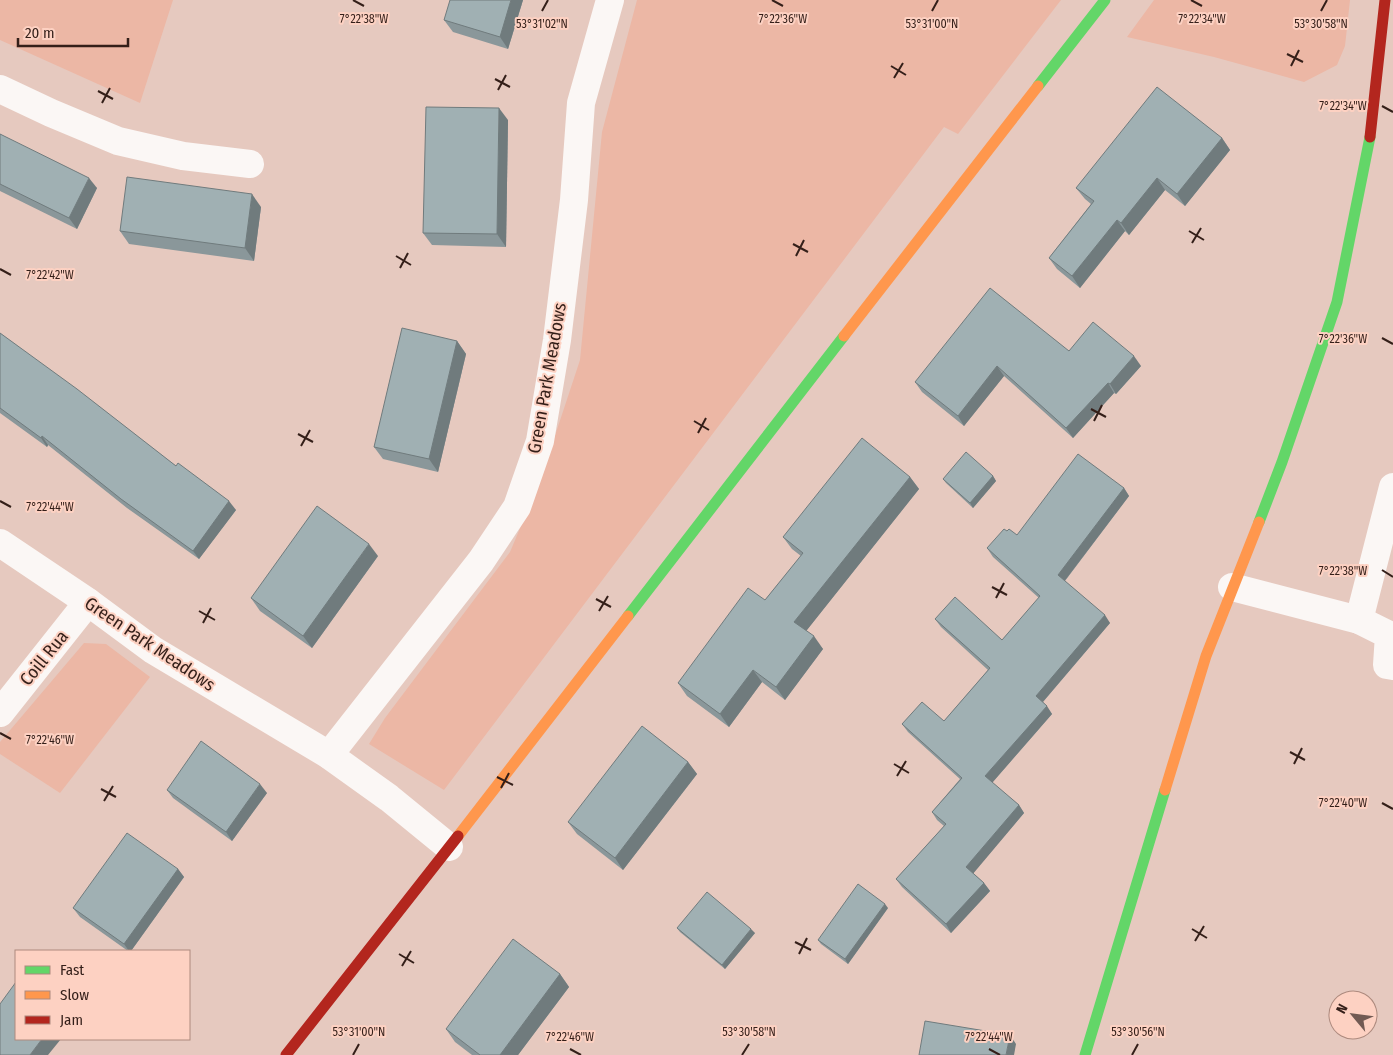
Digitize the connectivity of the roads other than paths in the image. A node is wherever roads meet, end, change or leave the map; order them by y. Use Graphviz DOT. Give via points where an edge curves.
graph roads {
  1 [pos="610,0"];
  2 [pos="1105,0"];
  3 [pos="1385,0"];
  4 [pos="0,89"];
  5 [pos="250,164"];
  6 [pos="1393,487"];
  7 [pos="0,543"];
  8 [pos="1232,587"];
  9 [pos="88,602"];
  10 [pos="1359,620"];
  11 [pos="1393,666"];
  12 [pos="0,713"];
  13 [pos="329,756"];
  14 [pos="449,846"];
  15 [pos="286,1055"];
  16 [pos="1085,1055"];
  1 -- 13 [label="street, Green Park Meadows" via="581,103 574,200 540,441 517,507 481,561"];
  2 -- 14 [label="main road"];
  3 -- 8 [label="main road" via="1372,128 1337,302 1282,462"];
  4 -- 5 [label="street" via="118,141 183,156"];
  6 -- 10 [label="street"];
  7 -- 9 [label="street, Green Park Meadows"];
  8 -- 10 [label="street"];
  8 -- 16 [label="main road" via="1206,656"];
  9 -- 12 [label="street, Coill Rua"];
  9 -- 13 [label="street, Green Park Meadows" via="153,650"];
  10 -- 11 [label="street" via="1389,635 1387,665"];
  13 -- 14 [label="street, Green Park Meadows"];
  14 -- 15 [label="main road"];
}
